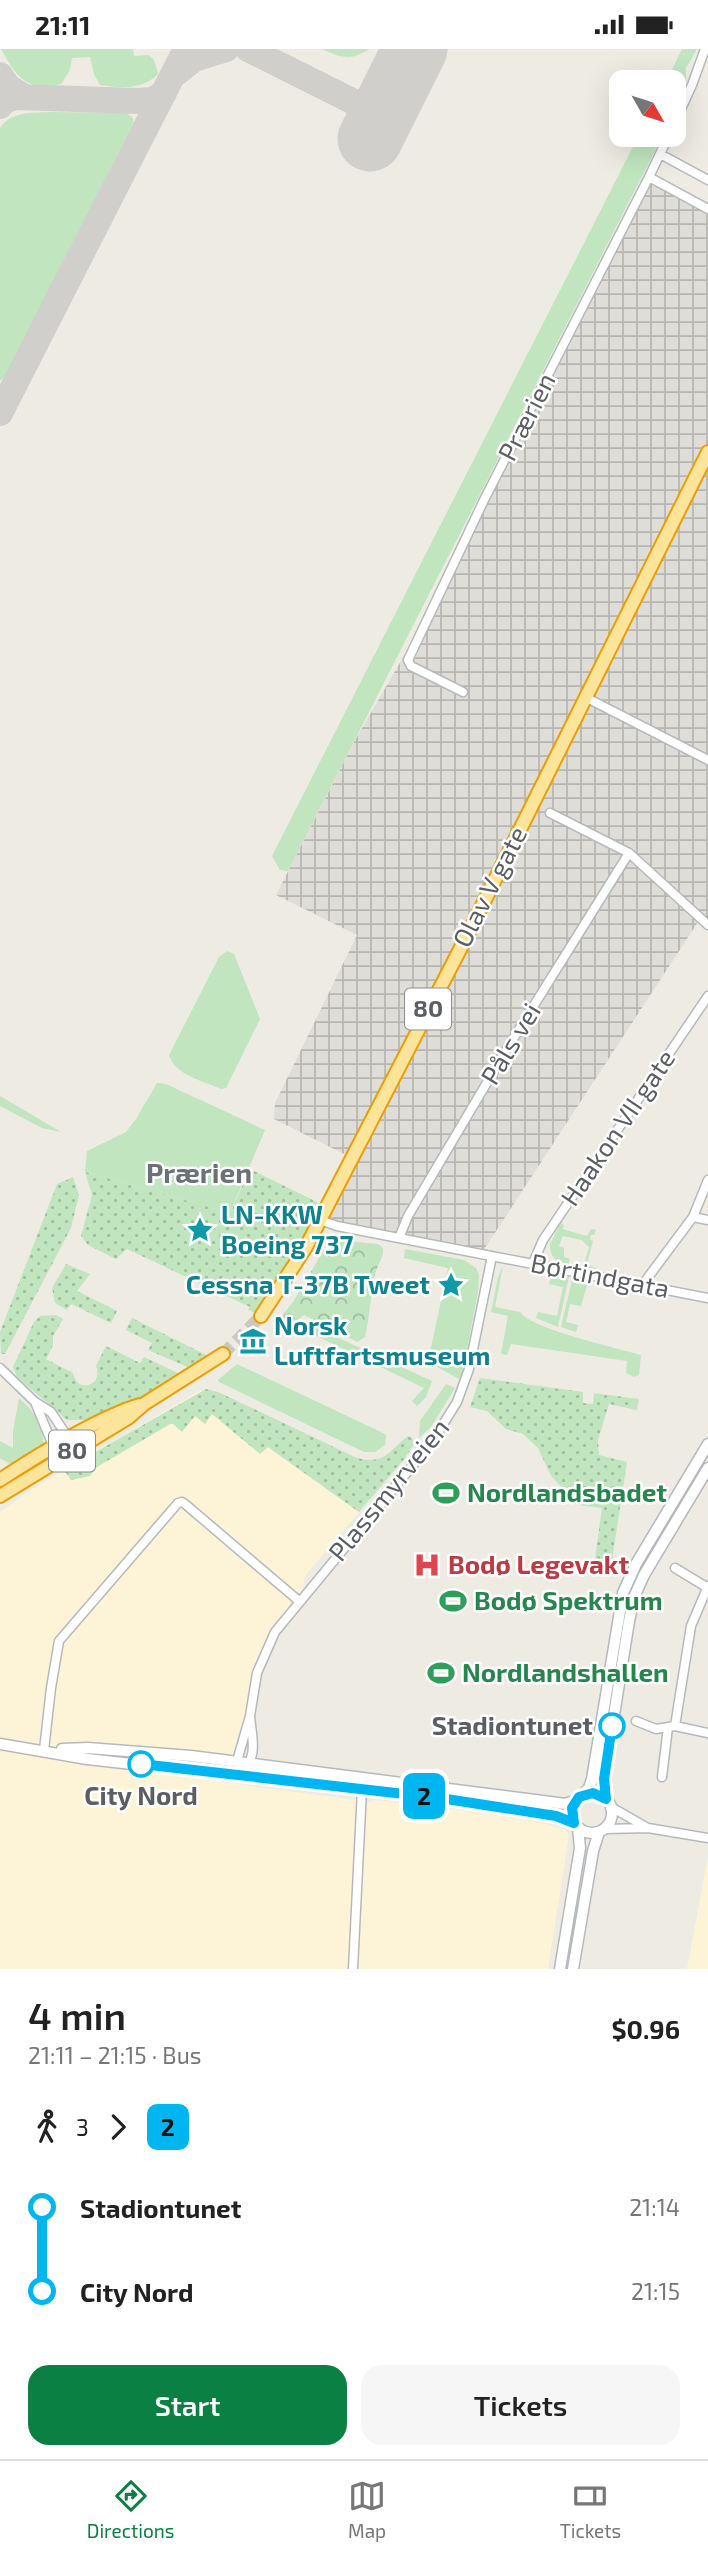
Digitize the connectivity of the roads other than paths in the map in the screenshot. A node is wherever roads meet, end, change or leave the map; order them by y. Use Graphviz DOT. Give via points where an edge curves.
graph roads {
  1 [pos="705,49"];
  2 [pos="686,95"];
  3 [pos="663,147"];
  4 [pos="660,154"];
  5 [pos="649,177"];
  6 [pos="708,180"];
  7 [pos="708,209"];
  8 [pos="708,452"];
  9 [pos="463,692"];
  10 [pos="585,697"];
  11 [pos="708,760"];
  12 [pos="550,813"];
  13 [pos="629,853"];
  14 [pos="708,925"];
  15 [pos="708,996"];
  16 [pos="708,1180"];
  17 [pos="693,1217"];
  18 [pos="320,1220"];
  19 [pos="708,1220"];
  20 [pos="399,1238"];
  21 [pos="492,1256"];
  22 [pos="533,1263"];
  23 [pos="643,1284"];
  24 [pos="708,1298"];
  25 [pos="261,1316"];
  26 [pos="223,1355"];
  27 [pos="0,1368"];
  28 [pos="35,1402"];
  29 [pos="144,1404"];
  30 [pos="69,1440"];
  31 [pos="708,1444"];
  32 [pos="54,1448"];
  33 [pos="66,1454"];
  34 [pos="708,1468"];
  35 [pos="0,1480"];
  36 [pos="0,1496"];
  37 [pos="675,1568"];
  38 [pos="708,1587"];
  39 [pos="299,1601"];
  40 [pos="250,1716"];
  41 [pos="636,1721"];
  42 [pos="672,1727"];
  43 [pos="708,1733"];
  44 [pos="0,1744"];
  45 [pos="44,1750"];
  46 [pos="237,1761"];
  47 [pos="251,1765"];
  48 [pos="240,1774"];
  49 [pos="662,1777"];
  50 [pos="362,1789"];
  51 [pos="580,1798"];
  52 [pos="608,1803"];
  53 [pos="576,1826"];
  54 [pos="648,1828"];
  55 [pos="602,1831"];
  56 [pos="708,1838"];
  57 [pos="353,1969"];
  58 [pos="560,1969"];
  59 [pos="573,1969"];
  1 -- 2 [label="street"];
  3 -- 4 [label="street"];
  4 -- 5 [label="street"];
  4 -- 6 [label="street"];
  5 -- 7 [label="street"];
  5 -- 9 [label="street, Prærien" via="408,660 411,666"];
  8 -- 10 [label="highway, Olav V gate / 80"];
  10 -- 11 [label="street"];
  10 -- 18 [label="highway, Olav V gate / 80"];
  12 -- 13 [label="street"];
  13 -- 14 [label="street"];
  13 -- 20 [label="street, Påls vei" via="508,1047"];
  15 -- 22 [label="street, Haakon VII gate" via="543,1240"];
  16 -- 17 [label="street"];
  17 -- 19 [label="street"];
  17 -- 23 [label="street"];
  18 -- 20 [label="street"];
  18 -- 25 [label="highway, Olav V gate / 80"];
  20 -- 21 [label="street"];
  21 -- 22 [label="street, Børtindgata"];
  21 -- 39 [label="street, Plassmyrveien" via="469,1369 457,1402 432,1442"];
  22 -- 23 [label="street, Børtindgata"];
  23 -- 24 [label="street, Børtindgata"];
  26 -- 29 [label="highway, 80"];
  27 -- 28 [label="street"];
  28 -- 30 [label="street" via="51,1412"];
  28 -- 32 [label="street"];
  29 -- 30 [label="highway, 80"];
  29 -- 33 [label="highway, 80"];
  30 -- 32 [label="highway, 80"];
  30 -- 33 [label="street"];
  31 -- 51 [label="street" via="626,1587 592,1779"];
  32 -- 33 [label="street"];
  32 -- 35 [label="highway, 80"];
  33 -- 36 [label="highway, 80"];
  34 -- 52 [label="street" via="635,1595 604,1779"];
  37 -- 38 [label="street"];
  38 -- 42 [label="street" via="691,1626"];
  39 -- 40 [label="street, Plassmyrveien" via="275,1632 257,1673"];
  39 -- 45 [label="street" via="185,1504 177,1503 60,1641"];
  40 -- 46 [label="street, Plassmyrveien"];
  40 -- 47 [label="street, Plassmyrveien"];
  41 -- 42 [label="street" via="656,1729"];
  42 -- 43 [label="street"];
  42 -- 49 [label="street"];
  44 -- 45 [label="street"];
  45 -- 46 [label="street" via="88,1748"];
  45 -- 48 [label="street" via="87,1759"];
  46 -- 47 [label="street"];
  46 -- 48 [label="street, Plassmyrveien"];
  47 -- 48 [label="street"];
  47 -- 51 [label="street" via="565,1804"];
  48 -- 50 [label="street"];
  50 -- 53 [label="street" via="533,1812 563,1818"];
  50 -- 57 [label="street"];
  51 -- 52 [label="street" via="593,1793"];
  51 -- 53 [label="street" via="571,1813"];
  52 -- 54 [label="street"];
  52 -- 55 [label="street" via="612,1817"];
  53 -- 55 [label="street" via="586,1833"];
  53 -- 58 [label="street" via="580,1848"];
  54 -- 55 [label="street"];
  54 -- 56 [label="street"];
  55 -- 59 [label="street" via="593,1851"];
}
